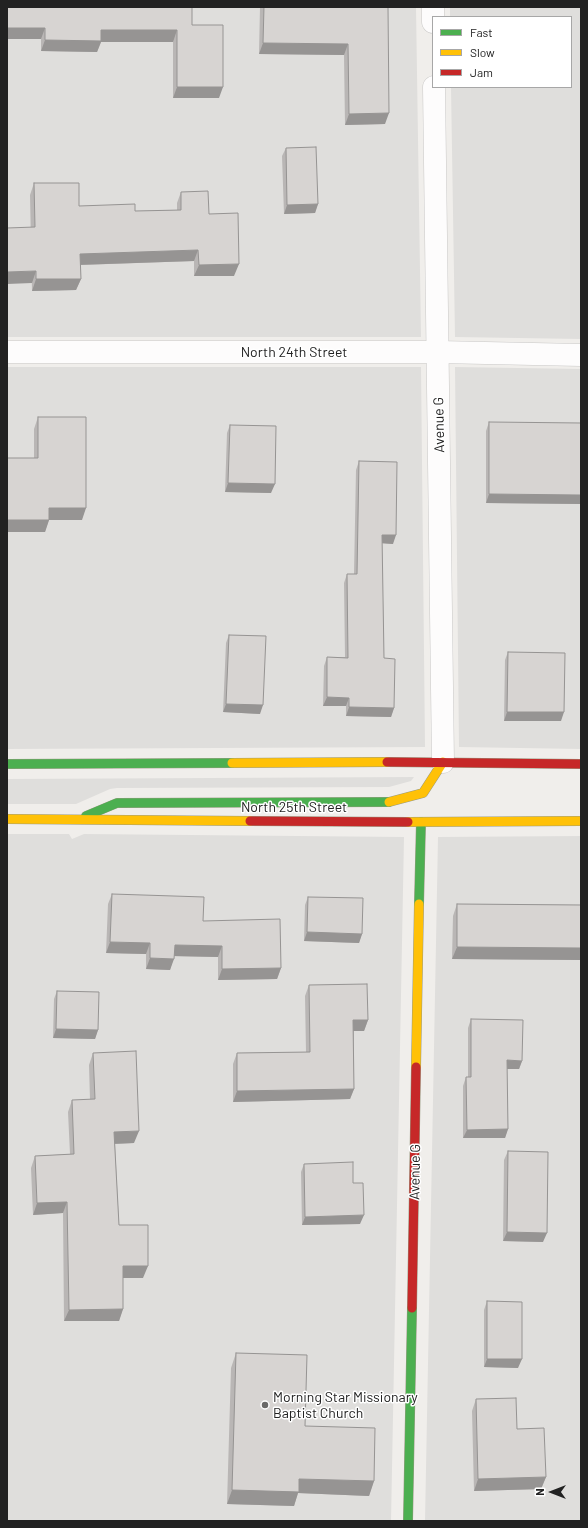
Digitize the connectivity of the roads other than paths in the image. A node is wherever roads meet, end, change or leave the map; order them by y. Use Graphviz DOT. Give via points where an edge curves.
graph roads {
  1 [pos="434,88"];
  2 [pos="7,352"];
  3 [pos="438,352"];
  4 [pos="581,355"];
  5 [pos="443,762"];
  6 [pos="7,764"];
  7 [pos="581,764"];
  8 [pos="7,819"];
  9 [pos="80,819"];
  10 [pos="581,821"];
  11 [pos="421,822"];
  12 [pos="408,1521"];
  1 -- 3 [label="street, Avenue G"];
  2 -- 3 [label="street, North 24th Street"];
  3 -- 4 [label="street, North 24th Street"];
  3 -- 5 [label="street, Avenue G"];
  5 -- 6 [label="main road"];
  5 -- 7 [label="main road"];
  5 -- 9 [label="main road" via="423,793 391,802 117,803"];
  8 -- 9 [label="main road, North 25th Street"];
  9 -- 11 [label="main road, North 25th Street"];
  10 -- 11 [label="main road, North 25th Street"];
  11 -- 12 [label="main road, Avenue G"];
}
